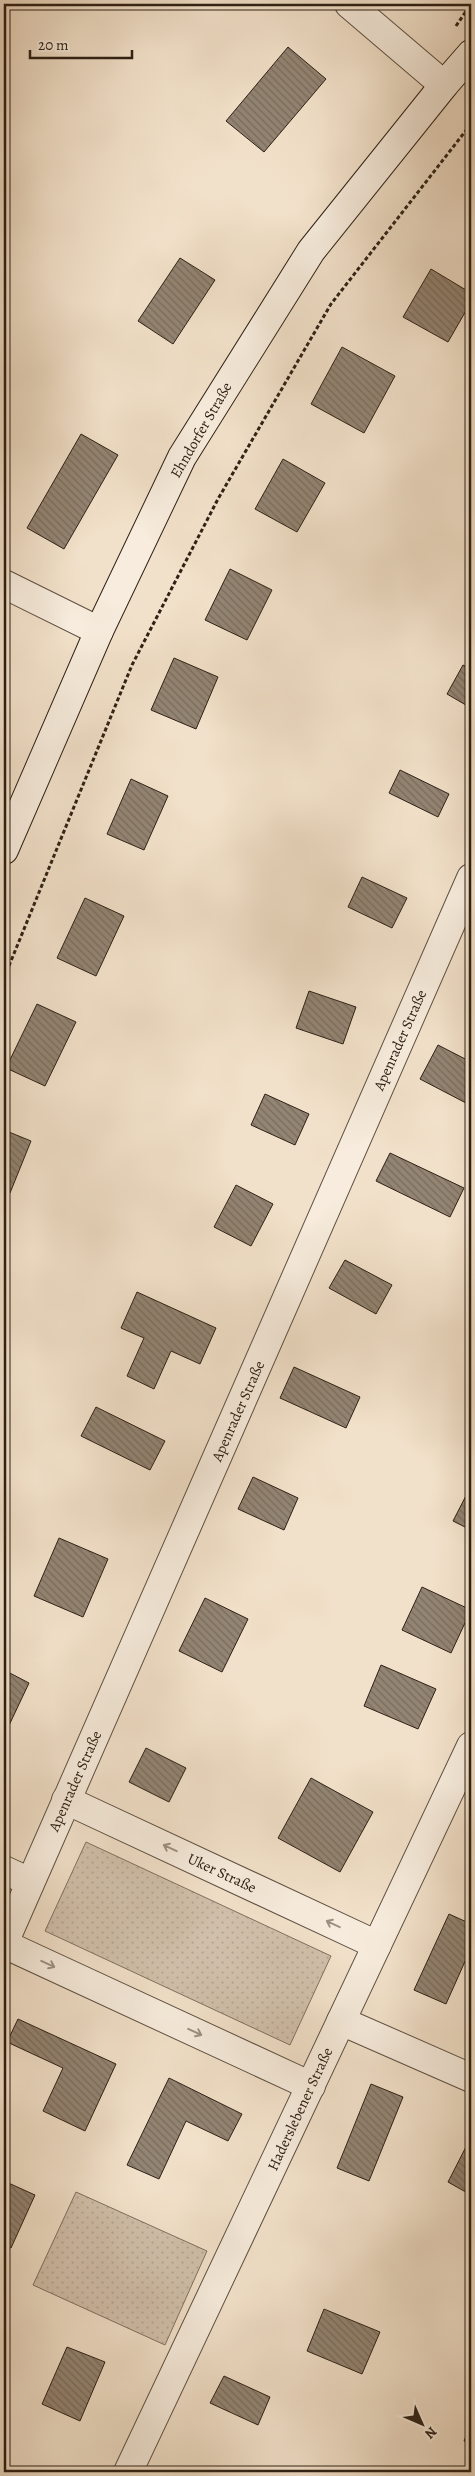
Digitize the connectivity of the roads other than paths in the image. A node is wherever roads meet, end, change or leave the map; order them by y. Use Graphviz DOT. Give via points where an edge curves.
graph roads {
  1 [pos="349,4"];
  2 [pos="471,54"];
  3 [pos="444,85"];
  4 [pos="4,584"];
  5 [pos="99,631"];
  6 [pos="4,850"];
  7 [pos="471,878"];
  8 [pos="471,1746"];
  9 [pos="66,1800"];
  10 [pos="4,1870"];
  11 [pos="30,1882"];
  12 [pos="4,1943"];
  13 [pos="377,1945"];
  14 [pos="341,2021"];
  15 [pos="471,2078"];
  16 [pos="311,2086"];
  17 [pos="128,2472"];
  1 -- 3 [label="street"];
  2 -- 3 [label="street, Ehndorfer Straße"];
  3 -- 5 [label="street, Ehndorfer Straße" via="311,251 182,457"];
  4 -- 5 [label="street"];
  5 -- 6 [label="street, Ehndorfer Straße"];
  7 -- 9 [label="street, Apenrader Straße"];
  8 -- 13 [label="street, Haderslebener Straße"];
  9 -- 11 [label="street, Apenrader Straße"];
  13 -- 9 [label="street, Uker Straße, one-way"];
  10 -- 11 [label="street"];
  11 -- 12 [label="street, Apenrader Straße"];
  12 -- 16 [label="street, one-way"];
  13 -- 14 [label="street, Haderslebener Straße"];
  14 -- 15 [label="street"];
  14 -- 16 [label="street, Haderslebener Straße"];
  16 -- 17 [label="street, Haderslebener Straße"];
}
